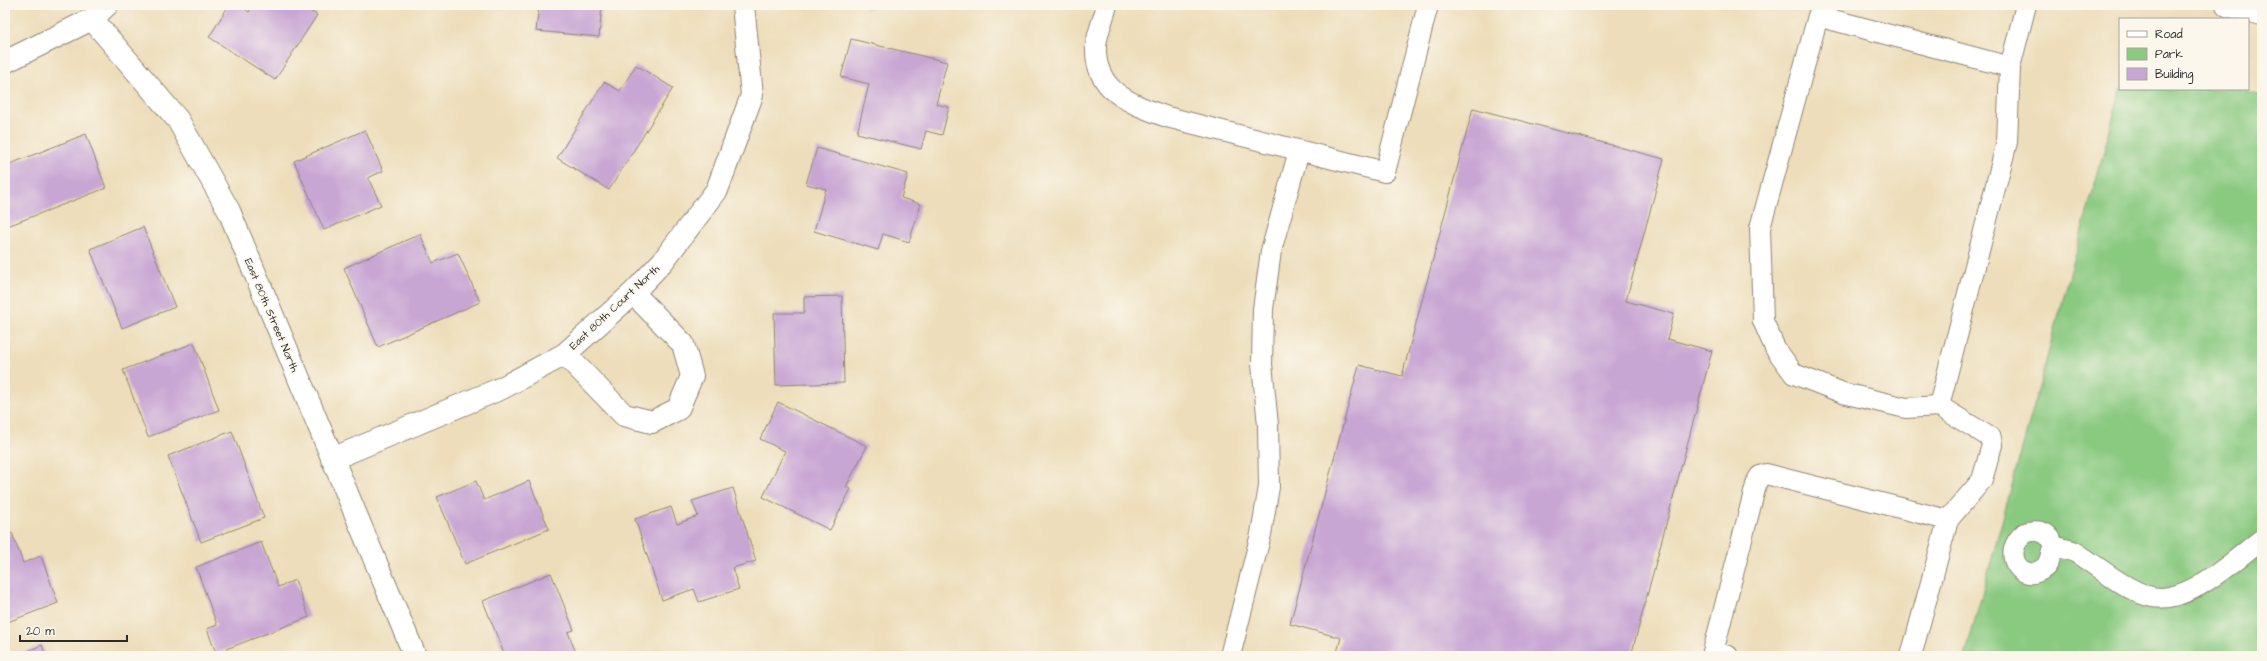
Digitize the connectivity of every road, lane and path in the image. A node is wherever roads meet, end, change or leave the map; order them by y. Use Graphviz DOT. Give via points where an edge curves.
graph roads {
  1 [pos="743,5"];
  2 [pos="1107,5"];
  3 [pos="1428,5"];
  4 [pos="2026,5"];
  5 [pos="2227,5"];
  6 [pos="100,12"];
  7 [pos="2262,14"];
  8 [pos="5,62"];
  9 [pos="2010,67"];
  10 [pos="1299,151"];
  11 [pos="633,293"];
  12 [pos="565,354"];
  13 [pos="1939,406"];
  14 [pos="332,459"];
  15 [pos="1948,520"];
  16 [pos="2262,539"];
  17 [pos="2054,546"];
  18 [pos="1718,655"];
  19 [pos="416,656"];
  20 [pos="1230,656"];
  21 [pos="1911,656"];
  1 -- 11 [label="street, East 80th Court North" via="752,95 717,190 663,261"];
  2 -- 10 [label="lane" via="1096,45 1097,68 1108,87 1133,104 1167,117"];
  3 -- 10 [label="lane" via="1385,172"];
  4 -- 9 [label="lane"];
  5 -- 7 [label="street"];
  6 -- 8 [label="street"];
  6 -- 14 [label="street, East 80th Street North" via="178,120 229,211"];
  9 -- 13 [label="lane" via="2007,142"];
  9 -- 13 [label="lane" via="1818,16 1760,228 1763,320 1775,348 1794,374 1843,393 1906,408"];
  10 -- 20 [label="lane" via="1271,252 1264,309 1262,364 1268,425 1268,487 1261,534"];
  11 -- 12 [label="street, East 80th Court North"];
  11 -- 12 [label="street" via="683,344 692,376 678,409 652,422 624,414"];
  12 -- 14 [label="street, East 80th Court North" via="502,388"];
  13 -- 15 [label="lane" via="1991,438 1992,445 1982,480"];
  14 -- 19 [label="street, East 80th Street North"];
  15 -- 18 [label="lane" via="1766,474 1760,476 1757,480"];
  15 -- 21 [label="lane"];
  16 -- 17 [label="lane" via="2203,582 2179,596 2168,598 2147,596 2101,571 2074,552"];
}
